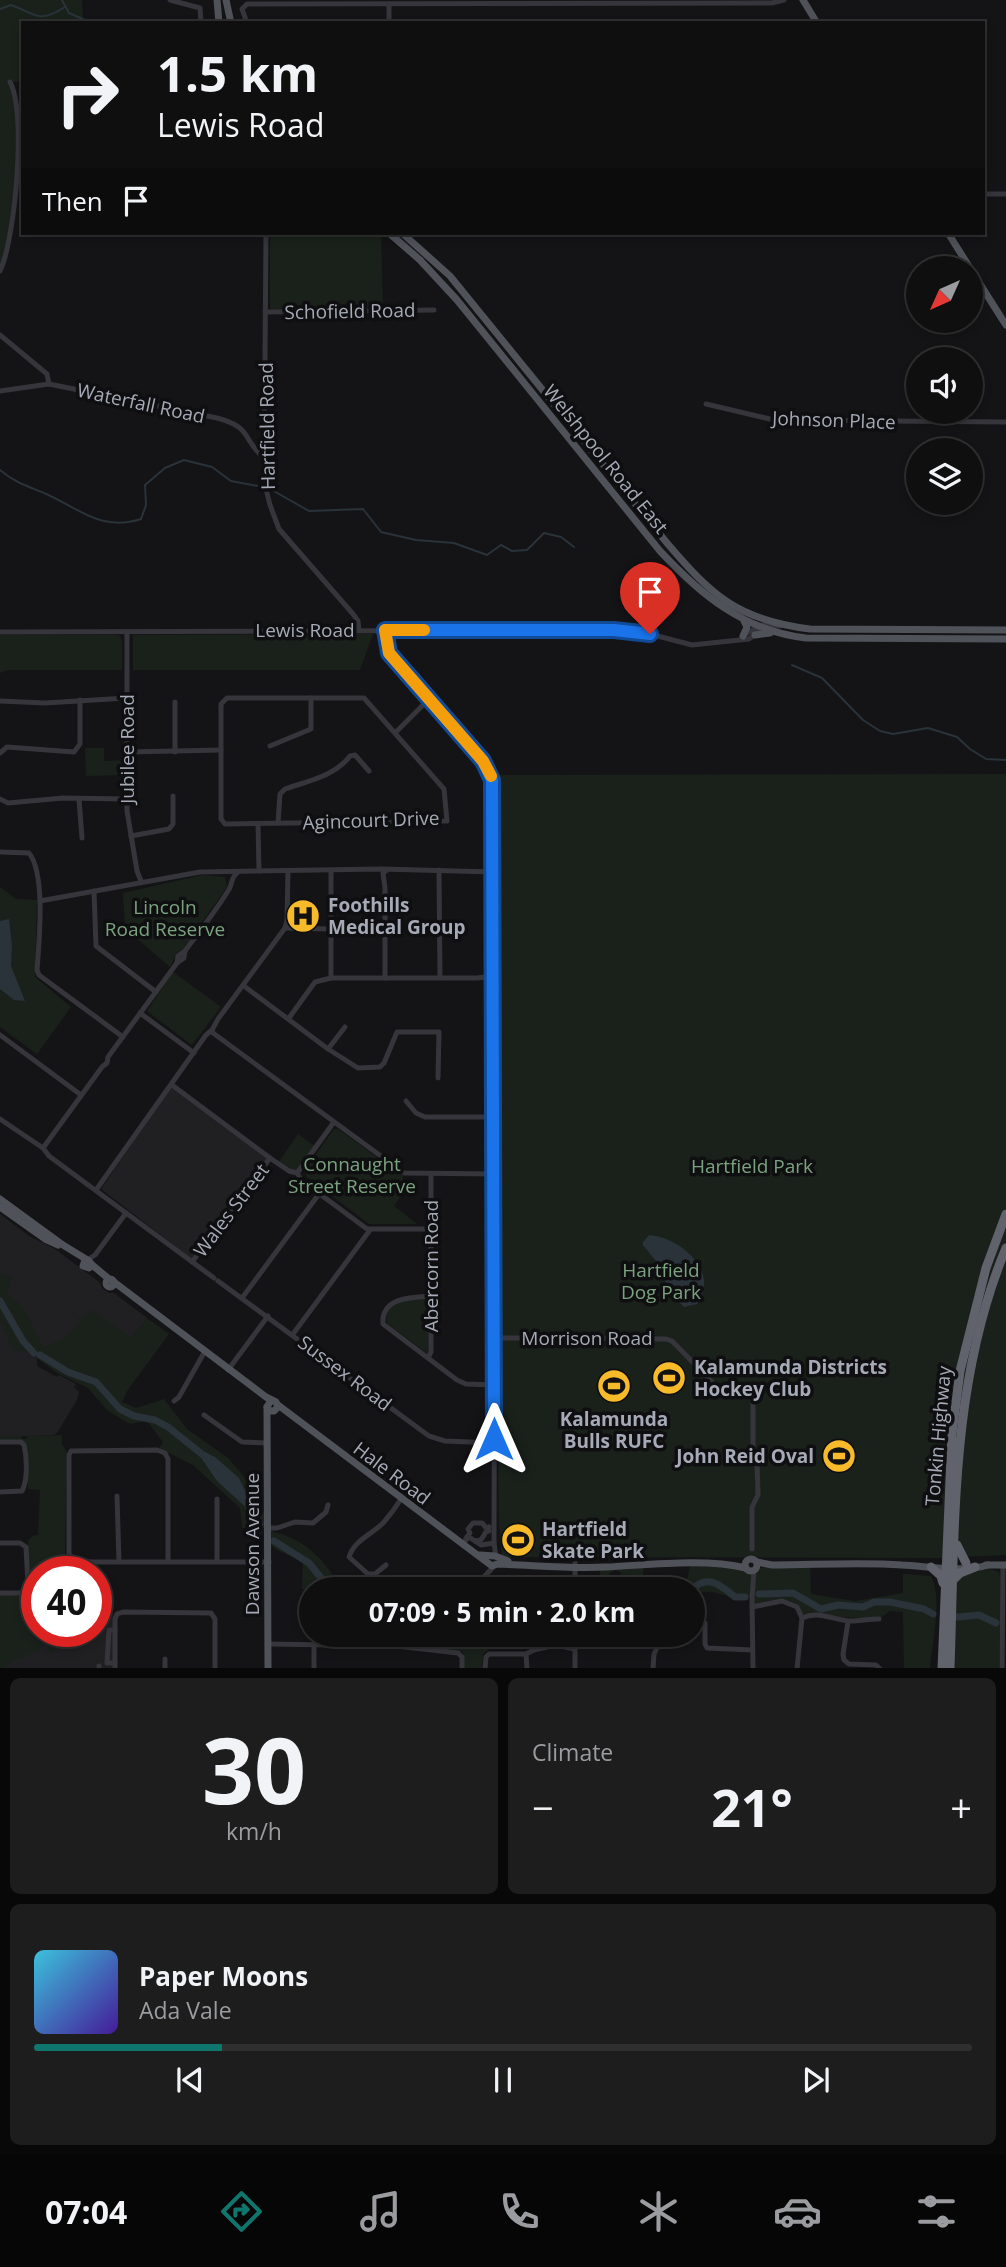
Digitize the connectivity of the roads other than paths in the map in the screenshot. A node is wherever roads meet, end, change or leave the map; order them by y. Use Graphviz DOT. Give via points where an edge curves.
graph roads {
  1 [pos="170,0"];
  2 [pos="217,0"];
  3 [pos="226,0"];
  4 [pos="784,0"];
  5 [pos="803,0"];
  6 [pos="283,2"];
  7 [pos="389,4"];
  8 [pos="201,21"];
  9 [pos="219,21"];
  10 [pos="231,21"];
  11 [pos="246,21"];
  12 [pos="389,21"];
  13 [pos="816,21"];
  14 [pos="9,82"];
  15 [pos="985,194"];
  16 [pos="1006,194"];
  17 [pos="266,235"];
  18 [pos="391,235"];
  19 [pos="404,235"];
  20 [pos="949,235"];
  21 [pos="963,256"];
  22 [pos="0,271"];
  23 [pos="984,290"];
  24 [pos="986,293"];
  25 [pos="434,310"];
  26 [pos="265,312"];
  27 [pos="1006,325"];
  28 [pos="0,335"];
  29 [pos="49,384"];
  30 [pos="0,391"];
  31 [pos="706,404"];
  32 [pos="1006,422"];
  33 [pos="579,435"];
  34 [pos="572,441"];
  35 [pos="265,459"];
  36 [pos="741,615"];
  37 [pos="782,625"];
  38 [pos="758,626"];
  39 [pos="359,630"];
  40 [pos="385,630"];
  41 [pos="1006,630"];
  42 [pos="0,632"];
  43 [pos="127,632"];
  44 [pos="778,634"];
  45 [pos="755,635"];
  46 [pos="743,636"];
  47 [pos="1006,639"];
  48 [pos="734,640"];
  49 [pos="127,698"];
  50 [pos="311,698"];
  51 [pos="80,699"];
  52 [pos="0,701"];
  53 [pos="430,701"];
  54 [pos="176,702"];
  55 [pos="395,733"];
  56 [pos="270,746"];
  57 [pos="222,750"];
  58 [pos="128,752"];
  59 [pos="175,752"];
  60 [pos="0,753"];
  61 [pos="369,771"];
  62 [pos="173,796"];
  63 [pos="0,799"];
  64 [pos="79,799"];
  65 [pos="127,799"];
  66 [pos="278,823"];
  67 [pos="258,824"];
  68 [pos="131,836"];
  69 [pos="82,838"];
  70 [pos="0,852"];
  71 [pos="439,870"];
  72 [pos="494,870"];
  73 [pos="259,871"];
  74 [pos="331,871"];
  75 [pos="288,873"];
  76 [pos="386,873"];
  77 [pos="233,874"];
  78 [pos="141,879"];
  79 [pos="94,891"];
  80 [pos="40,901"];
  81 [pos="285,928"];
  82 [pos="331,929"];
  83 [pos="331,978"];
  84 [pos="385,978"];
  85 [pos="440,978"];
  86 [pos="494,979"];
  87 [pos="244,985"];
  88 [pos="156,992"];
  89 [pos="141,1013"];
  90 [pos="289,1018"];
  91 [pos="345,1027"];
  92 [pos="214,1031"];
  93 [pos="0,1035"];
  94 [pos="122,1037"];
  95 [pos="328,1049"];
  96 [pos="194,1053"];
  97 [pos="438,1078"];
  98 [pos="172,1085"];
  99 [pos="80,1095"];
  100 [pos="406,1101"];
  101 [pos="494,1117"];
  102 [pos="0,1119"];
  103 [pos="334,1122"];
  104 [pos="43,1148"];
  105 [pos="270,1158"];
  106 [pos="495,1172"];
  107 [pos="297,1173"];
  108 [pos="431,1174"];
  109 [pos="97,1188"];
  110 [pos="319,1194"];
  111 [pos="0,1199"];
  112 [pos="0,1207"];
  113 [pos="125,1213"];
  114 [pos="1006,1214"];
  115 [pos="432,1229"];
  116 [pos="370,1230"];
  117 [pos="1006,1248"];
  118 [pos="89,1262"];
  119 [pos="192,1262"];
  120 [pos="431,1296"];
  121 [pos="242,1298"];
  122 [pos="268,1317"];
  123 [pos="293,1334"];
  124 [pos="494,1338"];
  125 [pos="205,1352"];
  126 [pos="428,1357"];
  127 [pos="228,1369"];
  128 [pos="494,1383"];
  129 [pos="174,1401"];
  130 [pos="272,1406"];
  131 [pos="204,1415"];
  132 [pos="494,1441"];
  133 [pos="0,1442"];
  134 [pos="267,1443"];
  135 [pos="0,1492"];
  136 [pos="117,1496"];
  137 [pos="217,1499"];
  138 [pos="401,1499"];
  139 [pos="328,1505"];
  140 [pos="269,1528"];
  141 [pos="490,1528"];
  142 [pos="954,1533"];
  143 [pos="464,1541"];
  144 [pos="475,1541"];
  145 [pos="0,1543"];
  146 [pos="486,1544"];
  147 [pos="494,1545"];
  148 [pos="752,1549"];
  149 [pos="493,1560"];
  150 [pos="168,1561"];
  151 [pos="217,1561"];
  152 [pos="119,1562"];
  153 [pos="269,1562"];
  154 [pos="386,1565"];
  155 [pos="575,1565"];
  156 [pos="903,1565"];
  157 [pos="949,1565"];
  158 [pos="970,1565"];
  159 [pos="1004,1565"];
  160 [pos="751,1567"];
  161 [pos="932,1567"];
  162 [pos="484,1577"];
  163 [pos="575,1577"];
  164 [pos="953,1580"];
  165 [pos="944,1588"];
  166 [pos="0,1593"];
  167 [pos="948,1606"];
  168 [pos="752,1607"];
  169 [pos="1005,1613"];
  170 [pos="802,1618"];
  171 [pos="879,1619"];
  172 [pos="848,1622"];
  173 [pos="268,1644"];
  174 [pos="299,1644"];
  175 [pos="705,1644"];
  176 [pos="314,1647"];
  177 [pos="405,1647"];
  178 [pos="658,1647"];
  179 [pos="575,1649"];
  180 [pos="752,1650"];
  181 [pos="1004,1653"];
  182 [pos="526,1654"];
  183 [pos="165,1659"];
  184 [pos="115,1666"];
  185 [pos="165,1668"];
  186 [pos="215,1668"];
  187 [pos="268,1668"];
  188 [pos="314,1668"];
  189 [pos="462,1668"];
  190 [pos="485,1668"];
  191 [pos="527,1668"];
  192 [pos="575,1668"];
  193 [pos="653,1668"];
  194 [pos="753,1668"];
  195 [pos="797,1668"];
  196 [pos="880,1668"];
  197 [pos="942,1668"];
  198 [pos="950,1668"];
  199 [pos="1003,1668"];
  1 -- 8 [label="street" via="200,8"];
  2 -- 9 [label="main road"];
  3 -- 10 [label="main road"];
  4 -- 7 [label="street" via="772,4"];
  5 -- 13 [label="main road"];
  6 -- 7 [label="street"];
  6 -- 11 [label="street" via="245,5"];
  7 -- 12 [label="street"];
  14 -- 22 [label="street" via="14,90 17,136 16,198"];
  15 -- 16 [label="street"];
  17 -- 26 [label="street, Hartfield Road"];
  18 -- 34 [label="main road, Welshpool Road East" via="457,300"];
  19 -- 33 [label="main road, Welshpool Road East" via="450,276"];
  20 -- 21 [label="main road"];
  23 -- 24 [label="main road"];
  24 -- 27 [label="main road"];
  25 -- 26 [label="street, Schofield Road"];
  26 -- 35 [label="street, Hartfield Road"];
  28 -- 29 [label="street" via="47,374"];
  29 -- 30 [label="street, Waterfall Road"];
  29 -- 35 [label="street, Waterfall Road" via="235,423"];
  31 -- 32 [label="street, Johnson Place" via="774,420"];
  33 -- 34 [label="main road"];
  33 -- 36 [label="main road, Welshpool Road East" via="687,566"];
  34 -- 36 [label="main road, Welshpool Road East" via="683,576 717,605"];
  35 -- 39 [label="street, Hartfield Road" via="264,481 279,529 353,614"];
  36 -- 37 [label="main road, Welshpool Road East"];
  36 -- 38 [label="main road, Welshpool Road East"];
  36 -- 46 [label="main road" via="747,627"];
  37 -- 38 [label="street"];
  37 -- 41 [label="main road, Welshpool Road East"];
  38 -- 44 [label="main road, Welshpool Road East"];
  38 -- 45 [label="street"];
  38 -- 46 [label="street, Lewis Road"];
  39 -- 40 [label="street, Lewis Road"];
  39 -- 43 [label="street, Lewis Road"];
  40 -- 48 [label="street, Lewis Road" via="614,630 692,645"];
  40 -- 53 [label="street" via="389,653"];
  42 -- 43 [label="street, Lewis Road"];
  43 -- 49 [label="street, Jubilee Road"];
  44 -- 45 [label="main road"];
  44 -- 47 [label="main road, Welshpool Road East" via="834,639"];
  45 -- 48 [label="street, Lewis Road"];
  46 -- 48 [label="street, Lewis Road"];
  49 -- 51 [label="street"];
  49 -- 58 [label="street, Jubilee Road"];
  50 -- 55 [label="street, Agincourt Drive" via="364,698"];
  50 -- 56 [label="street" via="311,729"];
  50 -- 57 [label="street, Agincourt Drive" via="223,700"];
  51 -- 52 [label="street"];
  51 -- 60 [label="street" via="80,744 74,752 7,747"];
  53 -- 55 [label="street"];
  53 -- 72 [label="street" via="491,776"];
  54 -- 59 [label="street"];
  55 -- 66 [label="street, Agincourt Drive" via="444,789 447,821"];
  57 -- 59 [label="street"];
  57 -- 67 [label="street, Agincourt Drive" via="221,819 225,824"];
  58 -- 59 [label="street"];
  58 -- 65 [label="street, Jubilee Road"];
  61 -- 66 [label="street" via="350,755 342,767 285,789 280,794"];
  62 -- 68 [label="street" via="169,829"];
  63 -- 64 [label="street" via="8,803"];
  64 -- 65 [label="street"];
  64 -- 69 [label="street"];
  65 -- 68 [label="street, Jubilee Road"];
  66 -- 67 [label="street, Agincourt Drive"];
  67 -- 73 [label="street"];
  68 -- 78 [label="street, Jubilee Road"];
  70 -- 80 [label="street" via="29,853"];
  71 -- 72 [label="street"];
  71 -- 76 [label="street"];
  71 -- 85 [label="street"];
  72 -- 86 [label="street"];
  73 -- 75 [label="street"];
  73 -- 77 [label="street"];
  74 -- 75 [label="street"];
  74 -- 76 [label="street"];
  74 -- 82 [label="street"];
  75 -- 81 [label="street"];
  76 -- 84 [label="street"];
  77 -- 78 [label="street" via="200,872"];
  77 -- 88 [label="street" via="227,893"];
  78 -- 79 [label="street"];
  79 -- 80 [label="street"];
  79 -- 88 [label="street" via="96,946"];
  80 -- 94 [label="street" via="39,975"];
  81 -- 82 [label="street"];
  81 -- 87 [label="street"];
  82 -- 83 [label="street"];
  83 -- 84 [label="street"];
  83 -- 90 [label="street" via="315,982"];
  84 -- 85 [label="street"];
  85 -- 86 [label="street"];
  86 -- 101 [label="street"];
  87 -- 90 [label="street"];
  87 -- 92 [label="street"];
  88 -- 89 [label="street"];
  89 -- 94 [label="street"];
  89 -- 96 [label="street"];
  90 -- 95 [label="street"];
  91 -- 95 [label="street"];
  92 -- 96 [label="street"];
  92 -- 103 [label="street"];
  93 -- 99 [label="street"];
  94 -- 99 [label="street"];
  95 -- 97 [label="street" via="351,1065 371,1068 384,1063 397,1032 439,1032"];
  96 -- 98 [label="street"];
  98 -- 105 [label="street"];
  98 -- 109 [label="street"];
  99 -- 104 [label="street"];
  100 -- 101 [label="street" via="425,1117"];
  101 -- 106 [label="street"];
  102 -- 104 [label="street, Sussex Road"];
  103 -- 107 [label="street"];
  103 -- 108 [label="street" via="398,1170"];
  104 -- 109 [label="street, Sussex Road"];
  105 -- 107 [label="street"];
  105 -- 119 [label="street, Wales Street"];
  106 -- 108 [label="street"];
  106 -- 124 [label="street"];
  107 -- 110 [label="street"];
  108 -- 115 [label="street, Abercorn Road"];
  109 -- 113 [label="street, Sussex Road"];
  110 -- 116 [label="street"];
  110 -- 121 [label="street"];
  111 -- 118 [label="main road, Hale Road"];
  112 -- 118 [label="main road, Hale Road"];
  113 -- 118 [label="street"];
  113 -- 119 [label="street, Sussex Road"];
  114 -- 157 [label="highway, Tonkin Highway" via="971,1319 960,1371 952,1434"];
  115 -- 116 [label="street"];
  115 -- 120 [label="street, Abercorn Road"];
  116 -- 123 [label="street"];
  117 -- 142 [label="highway, Tonkin Highway" via="972,1358 958,1452"];
  118 -- 125 [label="main road, Hale Road" via="110,1283"];
  119 -- 121 [label="street, Sussex Road"];
  120 -- 126 [label="street, Abercorn Road" via="432,1352"];
  120 -- 126 [label="street" via="399,1299 382,1319"];
  121 -- 122 [label="street, Sussex Road"];
  122 -- 123 [label="street, Sussex Road"];
  122 -- 127 [label="street"];
  123 -- 132 [label="street, Sussex Road" via="429,1436 445,1441"];
  124 -- 128 [label="street"];
  124 -- 148 [label="street, Morrison Road" via="666,1339 716,1386 749,1391 757,1467"];
  125 -- 127 [label="main road, Hale Road"];
  125 -- 129 [label="street"];
  126 -- 128 [label="street" via="466,1384"];
  127 -- 130 [label="main road, Hale Road"];
  128 -- 132 [label="street"];
  130 -- 134 [label="main road, Dawson Avenue"];
  130 -- 138 [label="main road, Hale Road"];
  131 -- 134 [label="street" via="242,1442"];
  132 -- 141 [label="street"];
  133 -- 135 [label="street" via="21,1442 26,1447 24,1488"];
  134 -- 140 [label="main road, Dawson Avenue"];
  136 -- 152 [label="street"];
  137 -- 151 [label="street"];
  138 -- 143 [label="main road, Hale Road"];
  138 -- 154 [label="street" via="349,1557 368,1574"];
  139 -- 140 [label="street" via="312,1524 295,1521"];
  140 -- 153 [label="main road, Dawson Avenue"];
  141 -- 143 [label="street" via="473,1523"];
  141 -- 144 [label="street"];
  141 -- 146 [label="street"];
  141 -- 147 [label="street"];
  142 -- 157 [label="highway, Tonkin Highway"];
  142 -- 158 [label="highway" via="957,1548"];
  143 -- 144 [label="street" via="469,1536"];
  143 -- 149 [label="main road, Hale Road"];
  144 -- 146 [label="street"];
  145 -- 166 [label="street" via="26,1547 28,1586 24,1592"];
  146 -- 147 [label="street"];
  147 -- 149 [label="street"];
  149 -- 155 [label="main road"];
  149 -- 162 [label="street"];
  150 -- 151 [label="street"];
  150 -- 152 [label="street"];
  150 -- 152 [label="street" via="165,1453 73,1450 68,1455 69,1554 77,1562"];
  151 -- 153 [label="street"];
  153 -- 173 [label="main road, Dawson Avenue"];
  155 -- 160 [label="main road"];
  155 -- 163 [label="street"];
  156 -- 157 [label="main road"];
  156 -- 160 [label="main road"];
  156 -- 161 [label="main road"];
  157 -- 158 [label="main road"];
  157 -- 161 [label="main road"];
  157 -- 164 [label="highway, Tonkin Highway"];
  157 -- 165 [label="highway, Tonkin Highway"];
  158 -- 159 [label="main road"];
  158 -- 164 [label="highway"];
  159 -- 169 [label="street"];
  160 -- 168 [label="street"];
  161 -- 165 [label="highway"];
  164 -- 167 [label="highway, Tonkin Highway"];
  165 -- 167 [label="highway, Tonkin Highway"];
  167 -- 197 [label="highway, Tonkin Highway"];
  167 -- 198 [label="highway, Tonkin Highway"];
  168 -- 170 [label="street" via="788,1602"];
  168 -- 180 [label="street"];
  169 -- 181 [label="street"];
  170 -- 172 [label="street" via="819,1615"];
  170 -- 195 [label="street"];
  171 -- 172 [label="street"];
  172 -- 196 [label="street" via="844,1660"];
  173 -- 174 [label="street"];
  173 -- 187 [label="main road, Dawson Avenue"];
  175 -- 180 [label="street" via="708,1648"];
  176 -- 188 [label="street"];
  177 -- 189 [label="street" via="458,1653"];
  178 -- 193 [label="street"];
  179 -- 182 [label="street" via="554,1645"];
  179 -- 192 [label="street"];
  180 -- 194 [label="street"];
  181 -- 199 [label="street"];
  182 -- 190 [label="street" via="489,1654"];
  182 -- 191 [label="street"];
  183 -- 185 [label="street"];
  184 -- 186 [label="street" via="117,1614 208,1612 216,1614"];
}
